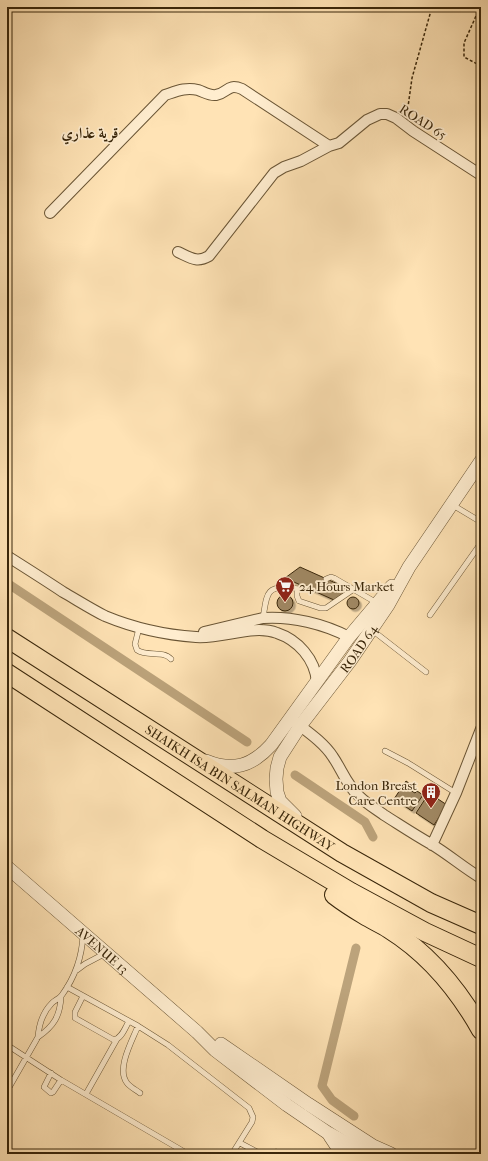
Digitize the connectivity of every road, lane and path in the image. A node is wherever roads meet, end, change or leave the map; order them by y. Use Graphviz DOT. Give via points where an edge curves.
graph roads {
  1 [pos="432,7"];
  2 [pos="480,7"];
  3 [pos="481,66"];
  4 [pos="413,131"];
  5 [pos="329,146"];
  6 [pos="481,174"];
  7 [pos="50,213"];
  8 [pos="178,252"];
  9 [pos="481,461"];
  10 [pos="451,504"];
  11 [pos="481,522"];
  12 [pos="481,543"];
  13 [pos="7,556"];
  14 [pos="409,567"];
  15 [pos="326,579"];
  16 [pos="308,588"];
  17 [pos="297,589"];
  18 [pos="354,589"];
  19 [pos="377,603"];
  20 [pos="430,614"];
  21 [pos="263,618"];
  22 [pos="139,628"];
  23 [pos="371,629"];
  24 [pos="262,630"];
  25 [pos="186,636"];
  26 [pos="349,637"];
  27 [pos="7,638"];
  28 [pos="361,645"];
  29 [pos="171,659"];
  30 [pos="426,672"];
  31 [pos="7,673"];
  32 [pos="317,682"];
  33 [pos="295,722"];
  34 [pos="481,729"];
  35 [pos="178,749"];
  36 [pos="386,751"];
  37 [pos="456,793"];
  38 [pos="262,839"];
  39 [pos="432,845"];
  40 [pos="342,853"];
  41 [pos="7,867"];
  42 [pos="481,878"];
  43 [pos="481,925"];
  44 [pos="83,934"];
  45 [pos="105,953"];
  46 [pos="481,958"];
  47 [pos="76,971"];
  48 [pos="67,987"];
  49 [pos="83,996"];
  50 [pos="61,997"];
  51 [pos="129,1021"];
  52 [pos="138,1026"];
  53 [pos="481,1030"];
  54 [pos="198,1032"];
  55 [pos="38,1037"];
  56 [pos="117,1039"];
  57 [pos="7,1045"];
  58 [pos="26,1057"];
  59 [pos="51,1073"];
  60 [pos="61,1080"];
  61 [pos="7,1090"];
  62 [pos="140,1093"];
  63 [pos="86,1094"];
  64 [pos="328,1133"];
  65 [pos="240,1142"];
  66 [pos="377,1152"];
  67 [pos="188,1154"];
  68 [pos="232,1154"];
  69 [pos="260,1154"];
  70 [pos="342,1154"];
  1 -- 4 [label="path" via="412,78 407,114"];
  2 -- 3 [label="path" via="464,43 464,57"];
  4 -- 5 [label="street, ROAD 65" via="396,118 380,114 367,120 339,143"];
  4 -- 6 [label="street, ROAD 65"];
  5 -- 7 [label="street" via="250,94 235,87 217,95 187,88 165,95"];
  5 -- 8 [label="street, ROAD 65" via="274,173 209,256 202,260 194,259"];
  9 -- 10 [label="street, ROAD 64"];
  10 -- 11 [label="lane"];
  10 -- 14 [label="street, ROAD 64"];
  12 -- 20 [label="lane"];
  13 -- 22 [label="street" via="90,608"];
  14 -- 19 [label="street, ROAD 64"];
  14 -- 23 [label="street, ROAD 64"];
  15 -- 18 [label="lane" via="334,578"];
  16 -- 17 [label="lane"];
  17 -- 18 [label="lane" via="299,601 323,609"];
  17 -- 21 [label="lane" via="280,587 272,590 266,598"];
  18 -- 19 [label="lane"];
  19 -- 26 [label="street, ROAD 64"];
  21 -- 24 [label="street"];
  21 -- 25 [label="street"];
  21 -- 26 [label="street" via="302,621"];
  22 -- 25 [label="street"];
  22 -- 29 [label="lane" via="135,644 137,650 168,656"];
  23 -- 28 [label="street, ROAD 64"];
  23 -- 30 [label="lane"];
  24 -- 25 [label="street" via="205,637"];
  24 -- 32 [label="street" via="286,636 302,648 313,666"];
  26 -- 28 [label="street"];
  26 -- 32 [label="street, ROAD 64"];
  27 -- 35 [label="highway, SHAIKH ISA BIN SALMAN HIGHWAY"];
  28 -- 33 [label="street, ROAD 64" via="350,661"];
  31 -- 38 [label="highway"];
  32 -- 33 [label="street, ROAD 64"];
  33 -- 35 [label="street" via="263,754 241,765 216,765"];
  33 -- 39 [label="street" via="333,756 358,796"];
  33 -- 40 [label="street" via="277,768 277,792 280,801 290,812"];
  34 -- 37 [label="street"];
  35 -- 40 [label="highway, SHAIKH ISA BIN SALMAN HIGHWAY"];
  36 -- 37 [label="lane"];
  37 -- 39 [label="street"];
  38 -- 46 [label="highway" via="351,892 425,932"];
  38 -- 53 [label="highway" via="331,893 412,945 452,985"];
  39 -- 42 [label="street"];
  40 -- 43 [label="highway, SHAIKH ISA BIN SALMAN HIGHWAY" via="431,903"];
  41 -- 44 [label="street, AVENUE 13"];
  44 -- 45 [label="street, AVENUE 13"];
  44 -- 47 [label="lane"];
  45 -- 47 [label="lane"];
  45 -- 54 [label="street, AVENUE 13"];
  47 -- 48 [label="lane"];
  48 -- 49 [label="lane"];
  48 -- 50 [label="lane"];
  49 -- 51 [label="lane"];
  49 -- 56 [label="lane" via="75,1012 75,1018 114,1040"];
  50 -- 55 [label="lane" via="53,1002 42,1018"];
  50 -- 55 [label="lane" via="58,1016"];
  51 -- 52 [label="lane"];
  51 -- 56 [label="lane"];
  52 -- 62 [label="lane" via="123,1067 127,1083"];
  52 -- 65 [label="lane" via="168,1045 249,1108 253,1117 252,1122"];
  54 -- 64 [label="street, AVENUE 13" via="214,1050"];
  54 -- 66 [label="street, AVENUE 13" via="220,1043"];
  55 -- 58 [label="lane"];
  56 -- 63 [label="lane"];
  57 -- 58 [label="lane"];
  58 -- 59 [label="lane"];
  58 -- 61 [label="lane"];
  59 -- 60 [label="lane"];
  59 -- 60 [label="lane" via="44,1088 51,1093"];
  60 -- 63 [label="lane"];
  63 -- 67 [label="lane"];
  64 -- 66 [label="street, AVENUE 13"];
  64 -- 70 [label="street"];
  65 -- 68 [label="lane"];
  65 -- 69 [label="lane"];
}
